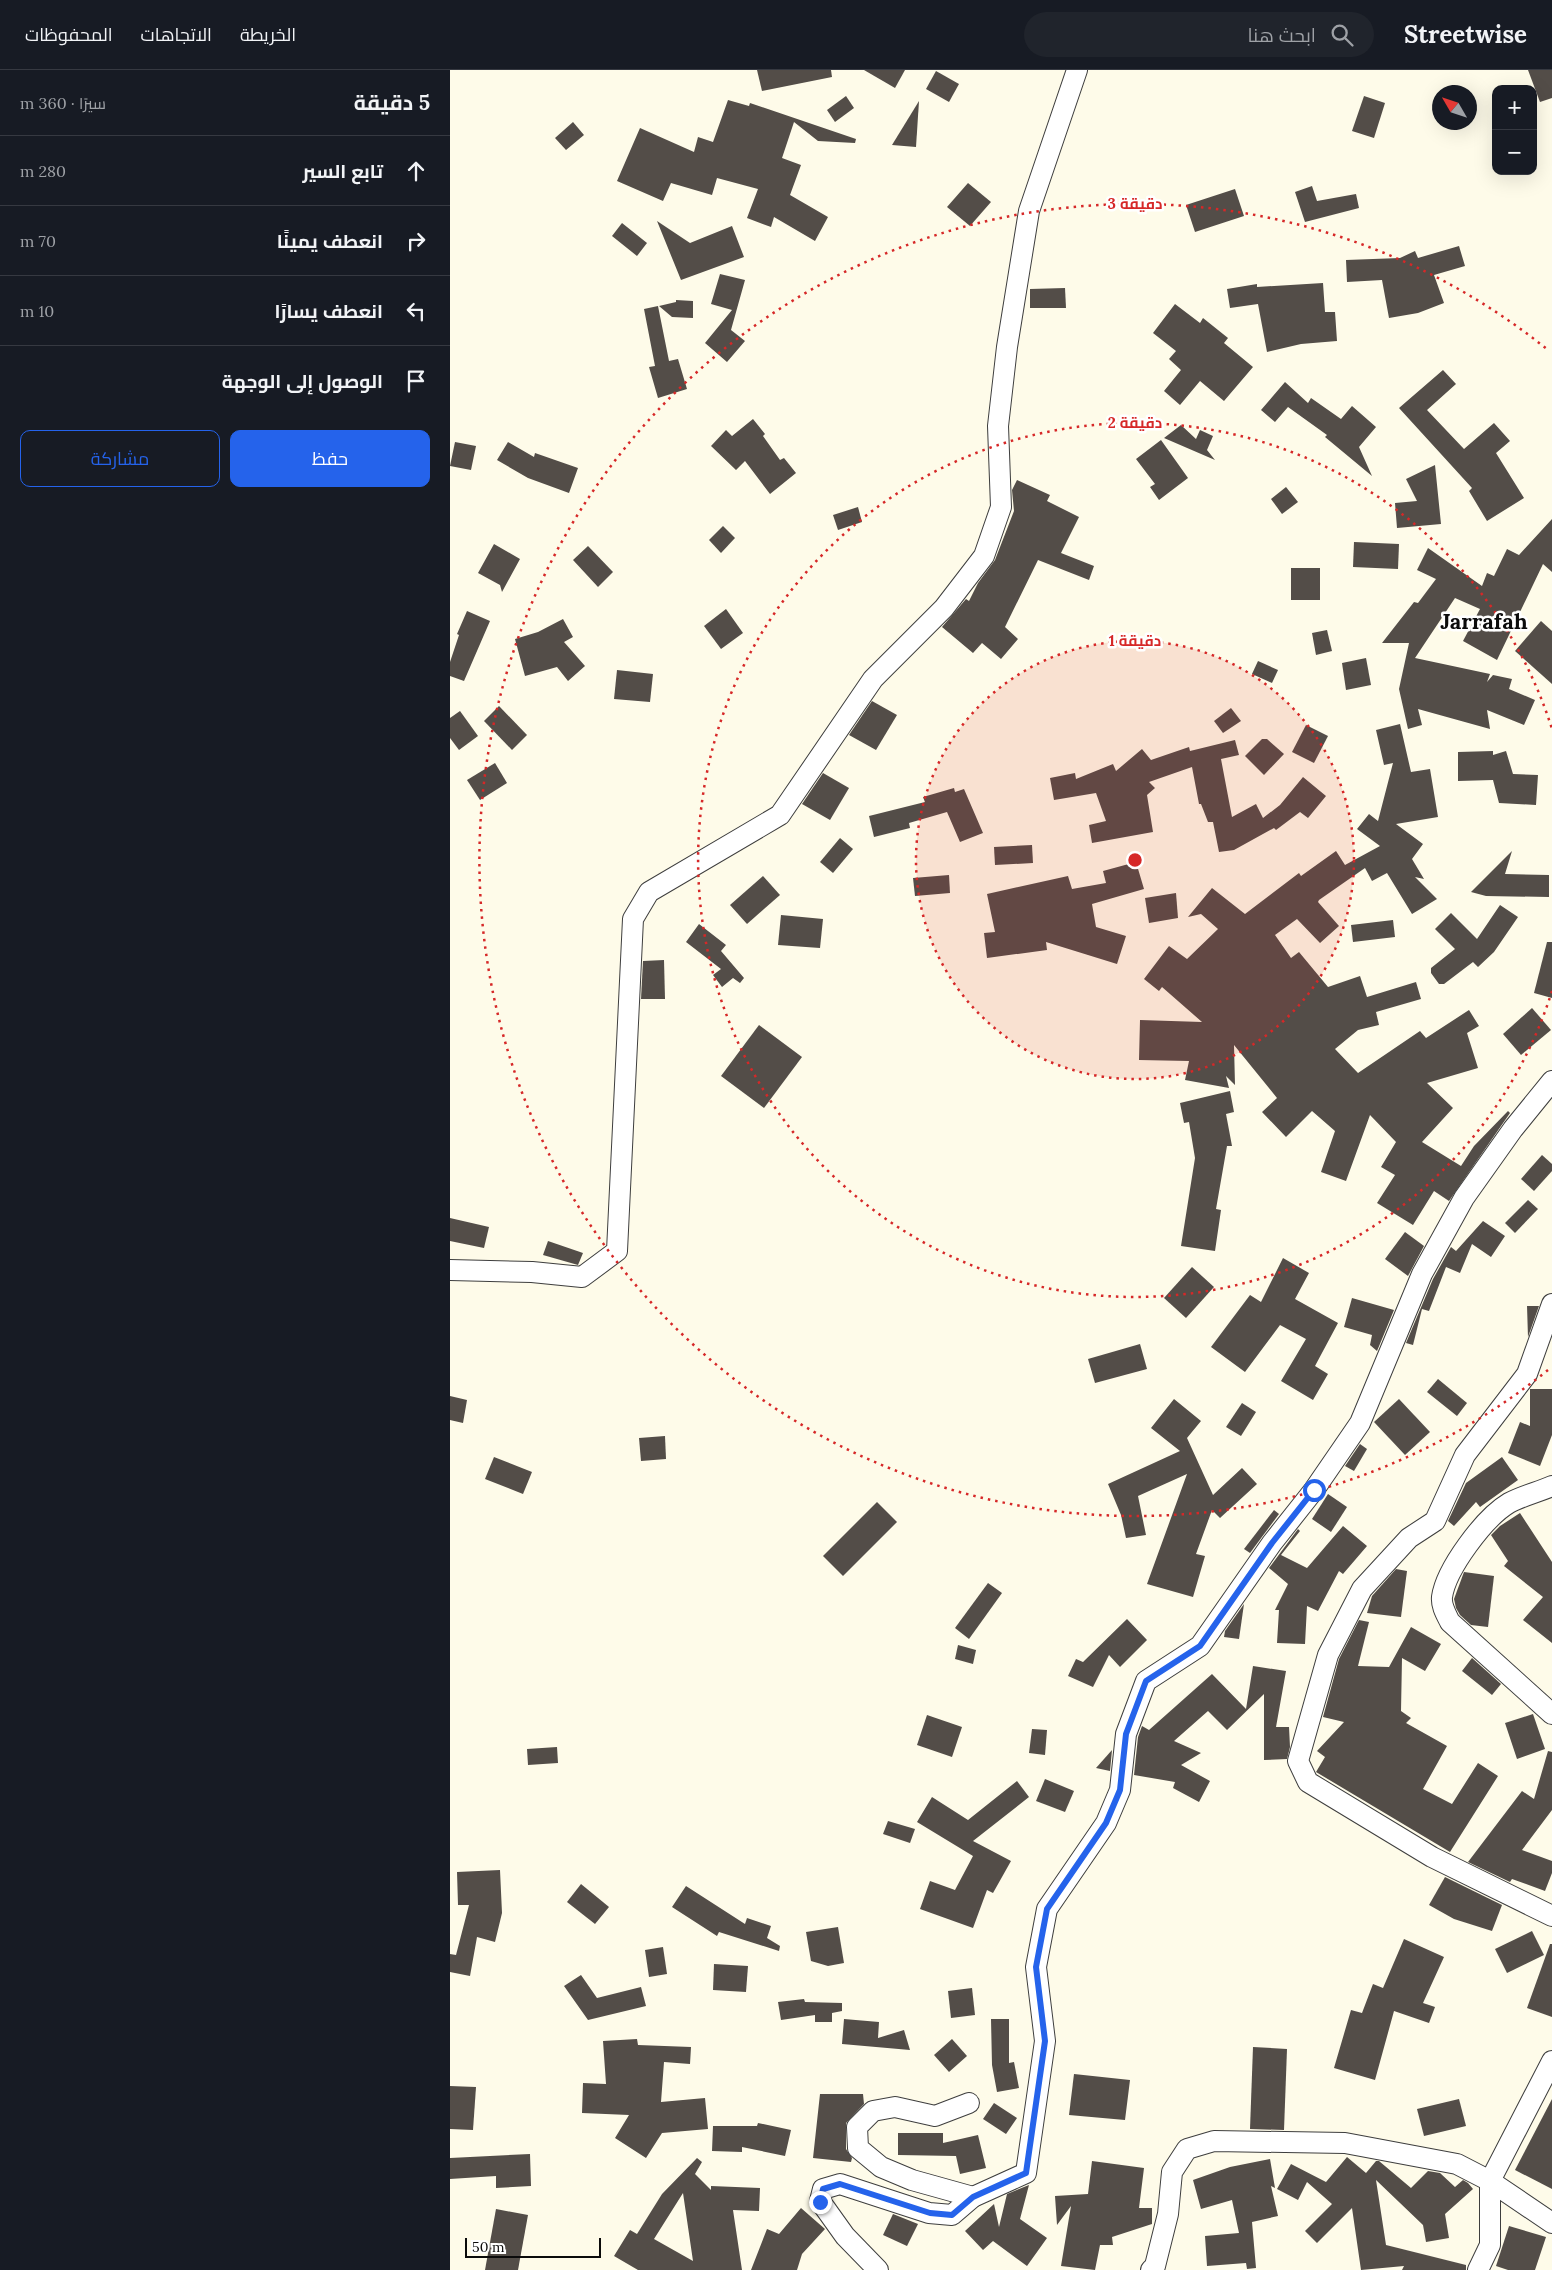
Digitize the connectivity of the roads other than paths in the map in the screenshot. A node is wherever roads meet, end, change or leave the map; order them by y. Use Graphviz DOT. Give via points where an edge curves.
graph roads {
  1 [pos="1077,70"];
  2 [pos="1552,1081"];
  3 [pos="450,1270"];
  4 [pos="1552,1304"];
  5 [pos="1552,1486"];
  6 [pos="1552,1714"];
  7 [pos="1552,1916"];
  8 [pos="1552,2060"];
  9 [pos="969,2103"];
  10 [pos="1490,2181"];
  11 [pos="973,2197"];
  12 [pos="1552,2223"];
  13 [pos="878,2270"];
  14 [pos="1150,2270"];
  15 [pos="1478,2270"];
  1 -- 3 [label="street" via="1028,211 998,426 1001,507 984,556 944,608 873,679 780,815 649,892 633,919 617,1251 582,1277"];
  2 -- 11 [label="street" via="1464,1198 1422,1274 1360,1423 1200,1646 1146,1681 1126,1734 1120,1790 1109,1815 1047,1909 1036,1967 1045,2041 1026,2173"];
  4 -- 7 [label="street" via="1527,1374 1465,1455 1435,1521 1409,1538 1362,1589 1328,1655 1298,1761 1308,1782 1432,1856"];
  5 -- 6 [label="street" via="1508,1504 1482,1528 1456,1559 1442,1597 1450,1622"];
  8 -- 10 [label="street"];
  9 -- 11 [label="street" via="935,2116 895,2107 873,2111 857,2127 858,2148 880,2167 912,2180"];
  10 -- 12 [label="street"];
  10 -- 14 [label="street" via="1457,2164 1345,2143 1214,2141 1187,2149 1172,2172 1168,2214 1155,2266"];
  10 -- 15 [label="street" via="1490,2245"];
  11 -- 13 [label="street" via="952,2215 930,2213 840,2184 823,2189 820,2202 830,2218"];
}
